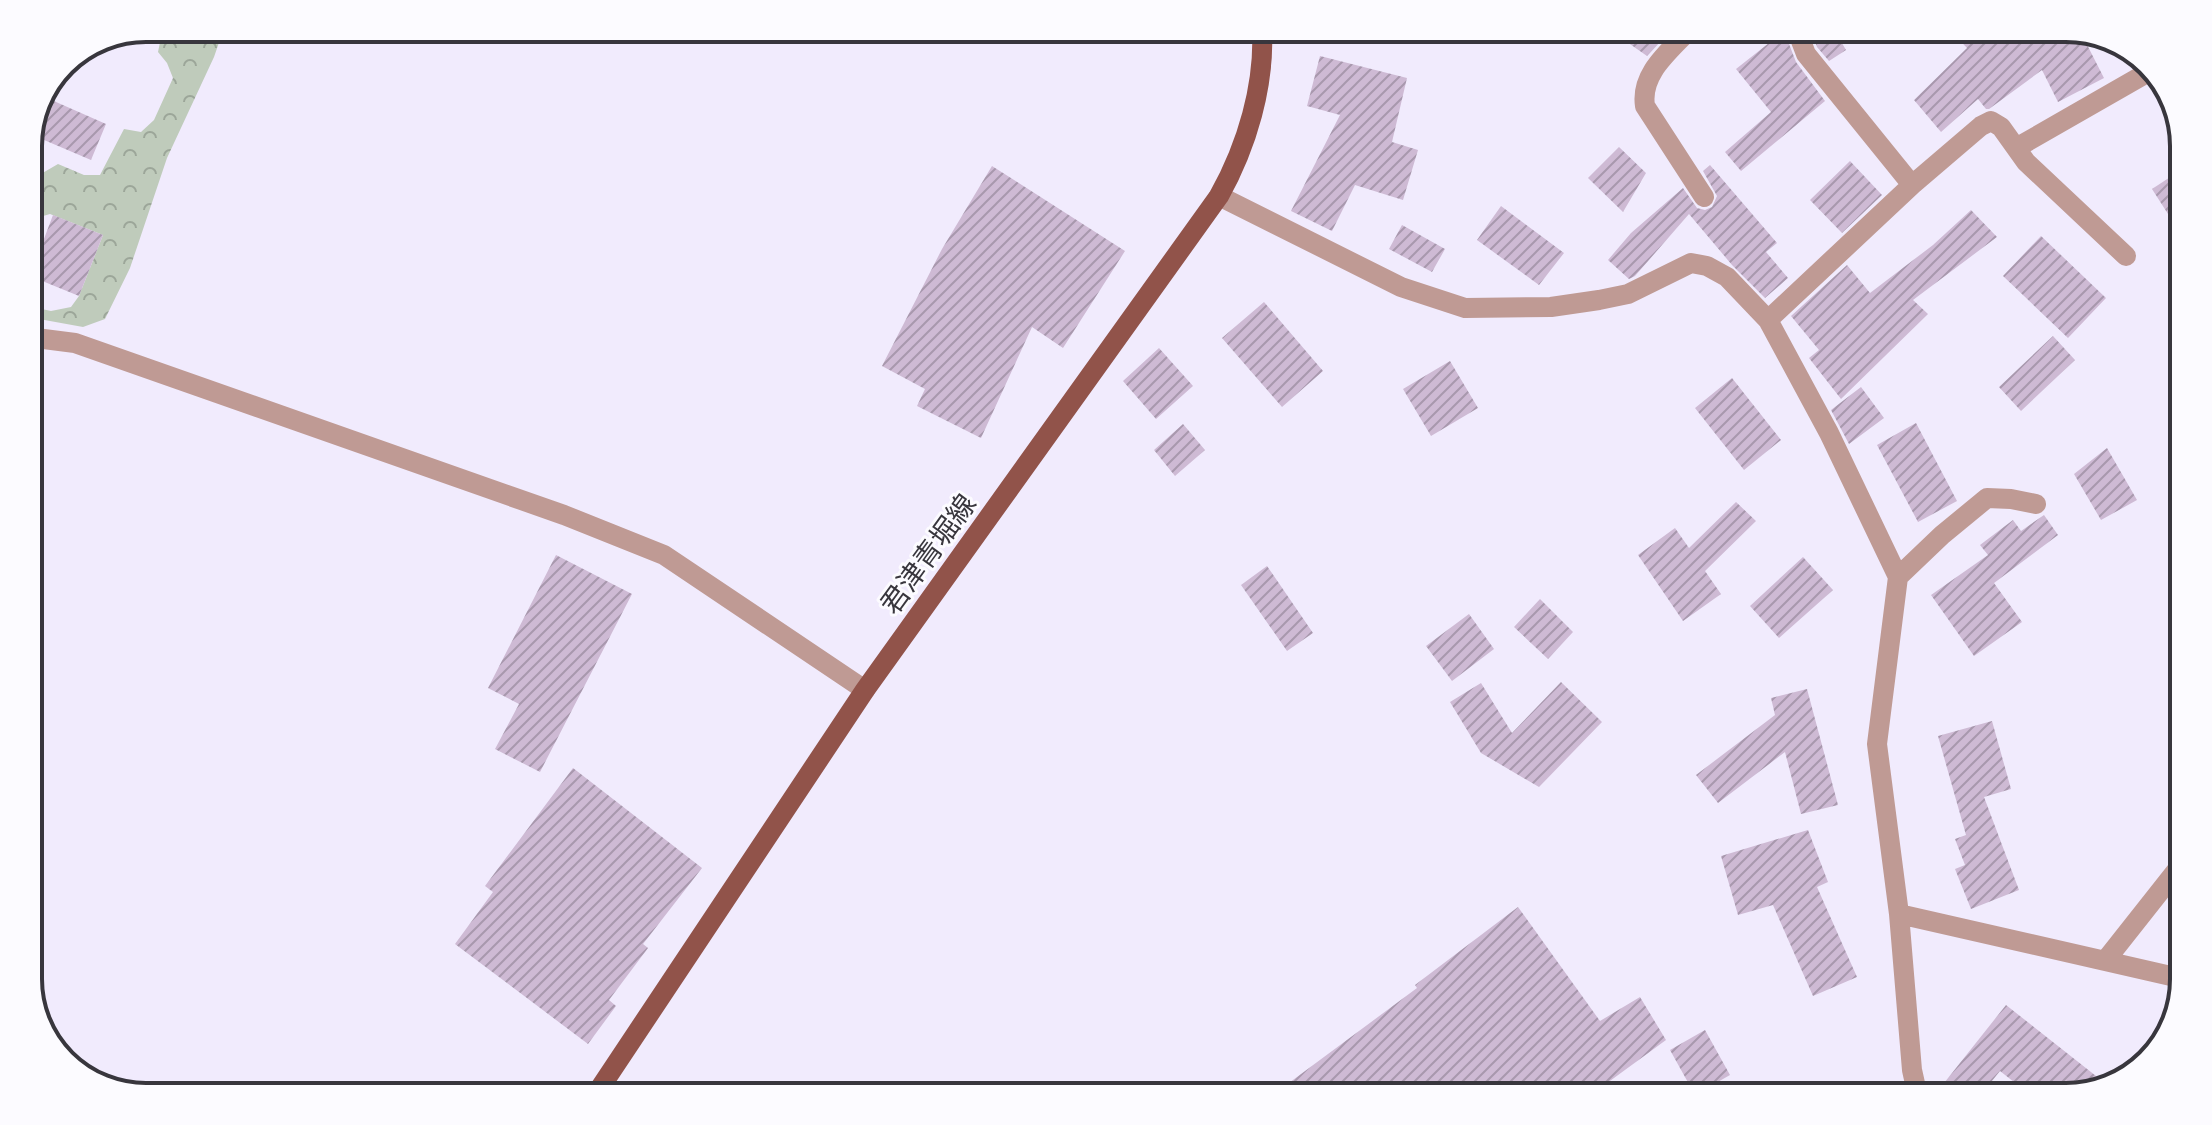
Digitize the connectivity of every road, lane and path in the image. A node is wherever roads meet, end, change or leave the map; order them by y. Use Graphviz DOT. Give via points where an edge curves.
graph roads {
  1 [pos="1263,42"];
  2 [pos="1678,42"];
  3 [pos="1801,42"];
  4 [pos="2142,75"];
  5 [pos="2016,148"];
  6 [pos="1912,185"];
  7 [pos="1219,196"];
  8 [pos="1704,197"];
  9 [pos="2126,256"];
  10 [pos="1768,320"];
  11 [pos="42,339"];
  12 [pos="2036,504"];
  13 [pos="1898,577"];
  14 [pos="865,690"];
  15 [pos="2170,879"];
  16 [pos="1899,914"];
  17 [pos="2105,961"];
  18 [pos="2170,976"];
  19 [pos="603,1083"];
  20 [pos="1915,1083"];
  1 -- 7 [label="main road, 君津青堀線" via="1258,95 1233,171"];
  2 -- 8 [label="street" via="1648,76 1645,106"];
  3 -- 6 [label="street"];
  4 -- 5 [label="street"];
  5 -- 6 [label="street" via="1991,121"];
  5 -- 9 [label="street"];
  6 -- 10 [label="street"];
  7 -- 10 [label="street" via="1401,287 1465,308 1551,307 1599,300 1628,294 1691,263 1727,277"];
  7 -- 14 [label="main road, 君津青堀線"];
  10 -- 13 [label="street"];
  11 -- 14 [label="street" via="75,343 664,555"];
  12 -- 13 [label="street" via="1987,498"];
  13 -- 16 [label="street" via="1877,744"];
  14 -- 19 [label="main road, 君津青堀線"];
  15 -- 17 [label="street"];
  16 -- 17 [label="street"];
  16 -- 20 [label="street"];
  17 -- 18 [label="street"];
}
